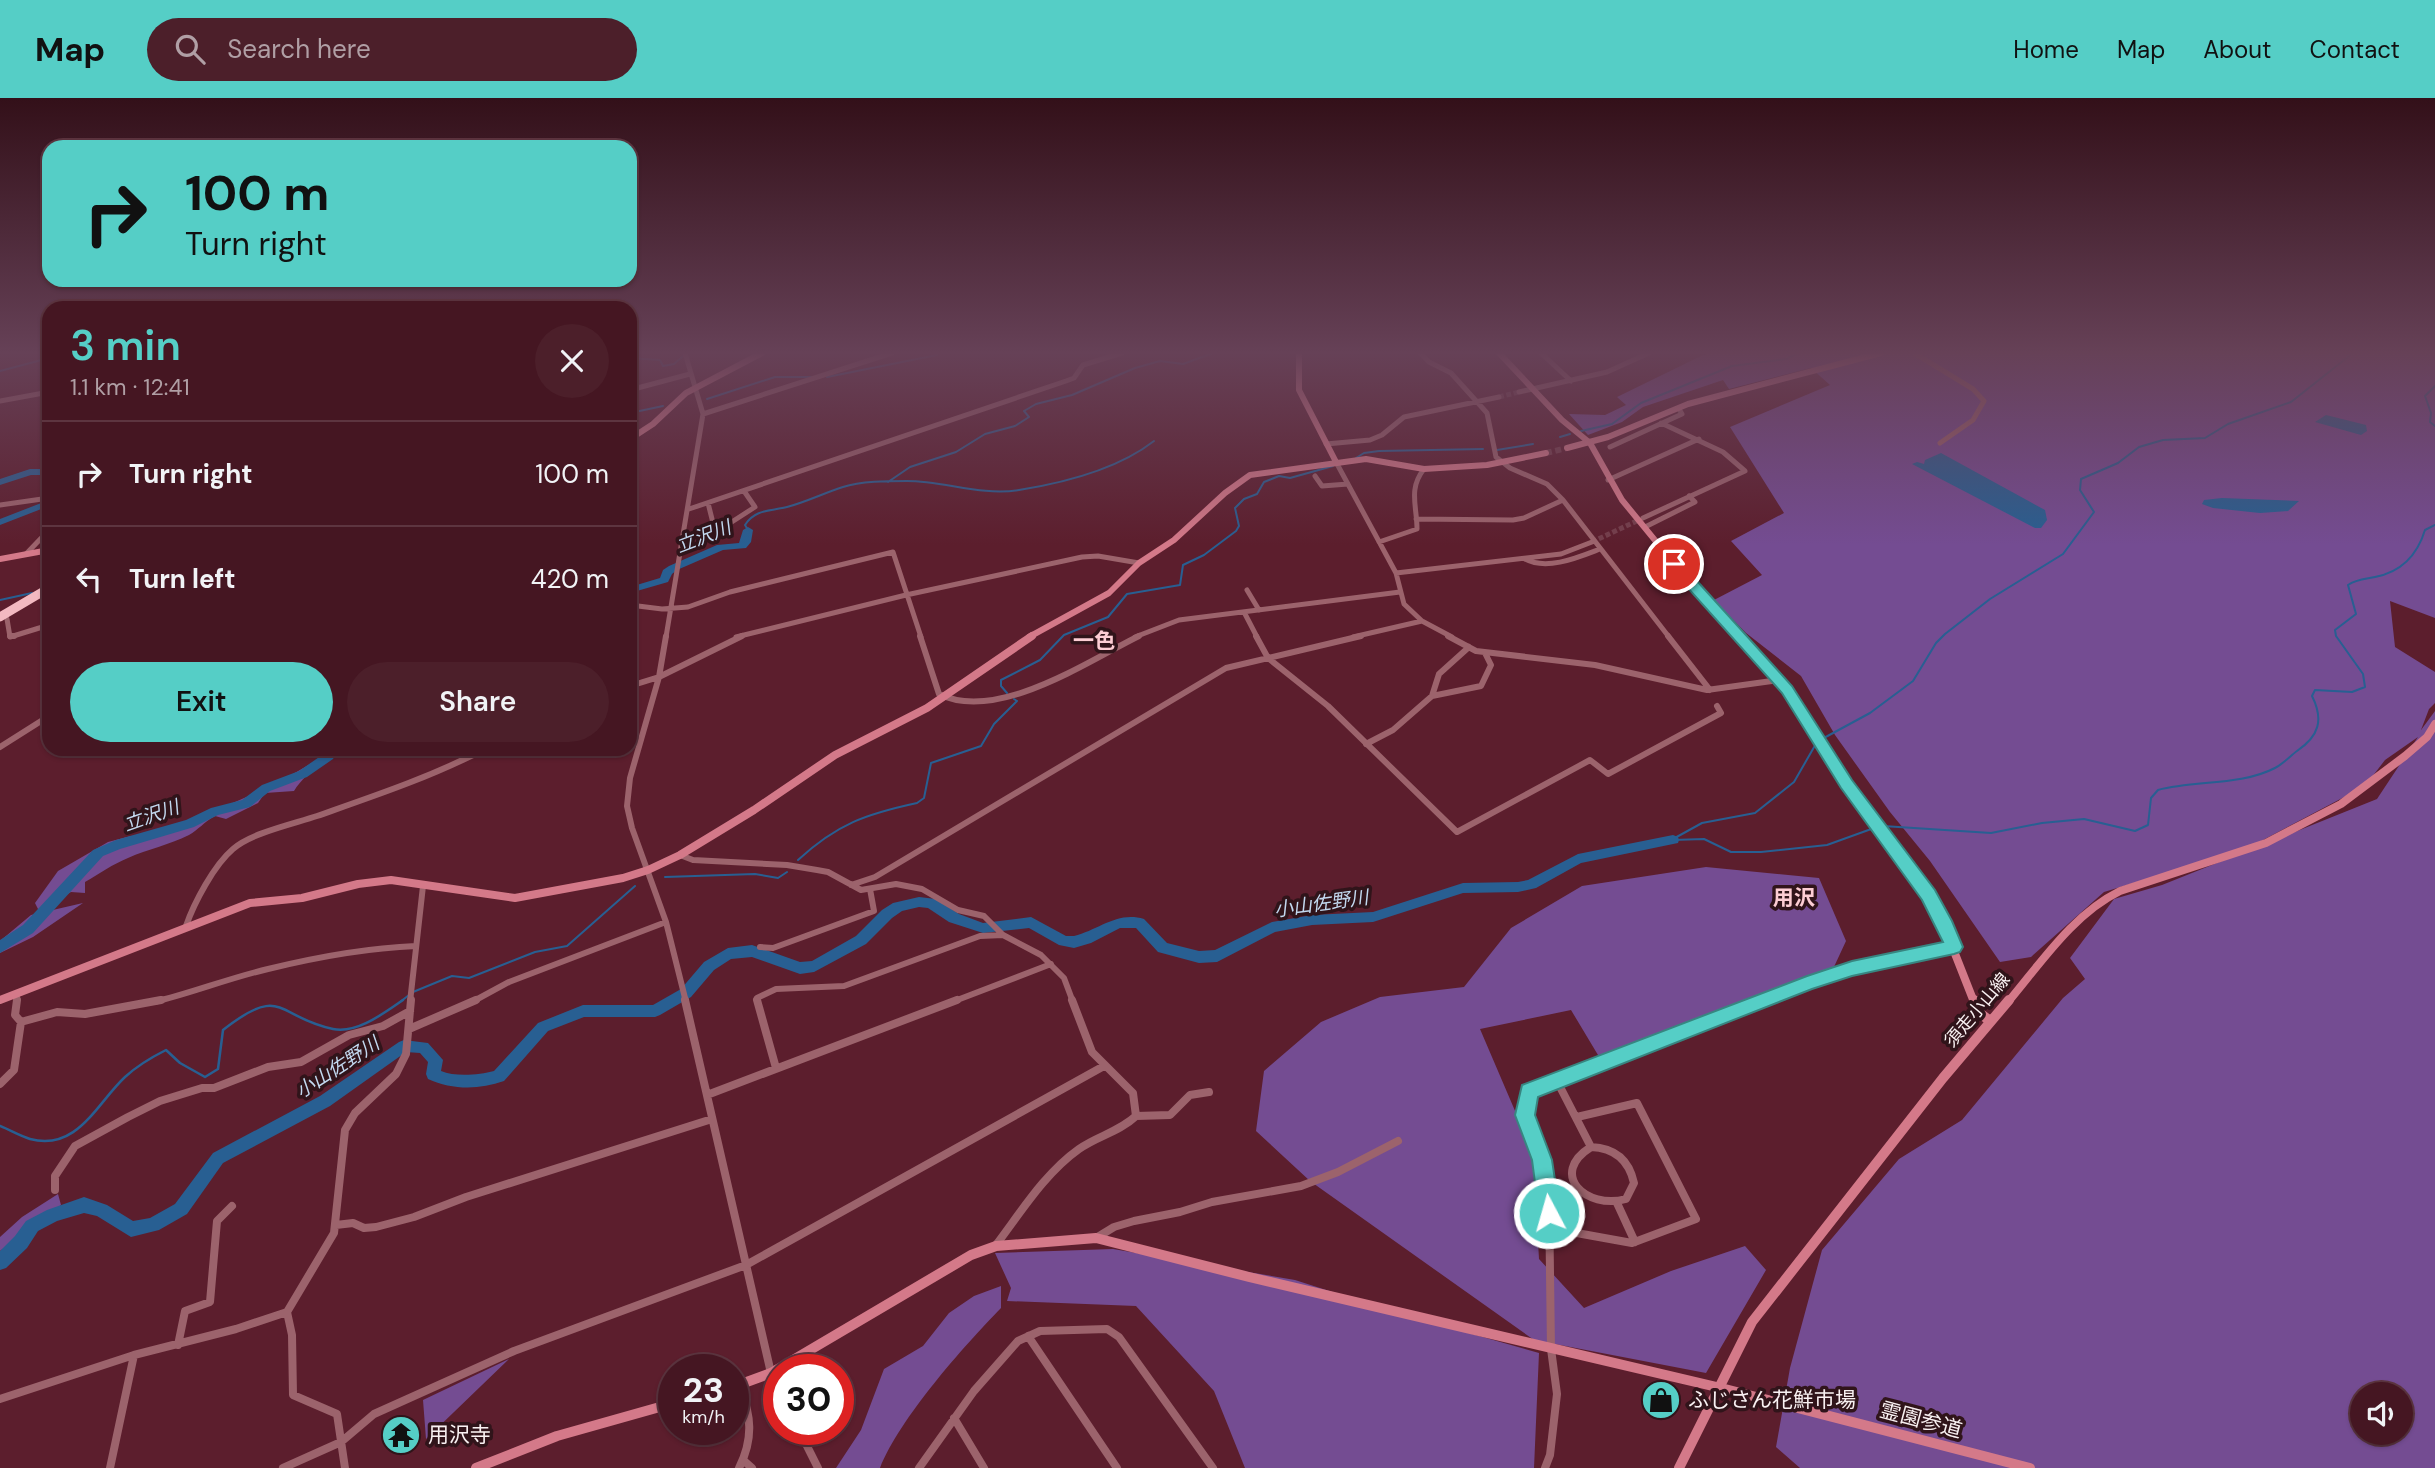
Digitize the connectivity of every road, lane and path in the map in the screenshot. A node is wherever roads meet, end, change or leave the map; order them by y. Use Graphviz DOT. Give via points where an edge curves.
graph roads {
  1 [pos="659,417"];
  2 [pos="703,417"];
  3 [pos="961,417"];
  4 [pos="1312,417"];
  5 [pos="1404,417"];
  6 [pos="1488,417"];
  7 [pos="1559,417"];
  8 [pos="1658,417"];
  9 [pos="1675,417"];
  10 [pos="1975,417"];
  11 [pos="1661,423"];
  12 [pos="637,435"];
  13 [pos="1699,439"];
  14 [pos="1590,443"];
  15 [pos="1940,443"];
  16 [pos="1326,444"];
  17 [pos="1610,447"];
  18 [pos="1567,448"];
  19 [pos="1546,453"];
  20 [pos="1336,462"];
  21 [pos="1502,463"];
  22 [pos="1424,469"];
  23 [pos="1315,476"];
  24 [pos="1608,480"];
  25 [pos="1348,484"];
  26 [pos="744,491"];
  27 [pos="42,499"];
  28 [pos="1563,500"];
  29 [pos="708,503"];
  30 [pos="0,505"];
  31 [pos="689,509"];
  32 [pos="1416,519"];
  33 [pos="1644,523"];
  34 [pos="42,537"];
  35 [pos="1379,542"];
  36 [pos="1592,542"];
  37 [pos="1600,550"];
  38 [pos="42,551"];
  39 [pos="26,554"];
  40 [pos="0,559"];
  41 [pos="1525,559"];
  42 [pos="1139,563"];
  43 [pos="1396,573"];
  44 [pos="1247,590"];
  45 [pos="1400,592"];
  46 [pos="42,593"];
  47 [pos="906,594"];
  48 [pos="42,598"];
  49 [pos="637,606"];
  50 [pos="671,609"];
  51 [pos="1259,610"];
  52 [pos="1244,612"];
  53 [pos="2,620"];
  54 [pos="1422,621"];
  55 [pos="42,627"];
  56 [pos="1469,647"];
  57 [pos="1485,653"];
  58 [pos="1268,657"];
  59 [pos="659,677"];
  60 [pos="1779,680"];
  61 [pos="637,685"];
  62 [pos="1713,690"];
  63 [pos="1432,695"];
  64 [pos="944,698"];
  65 [pos="1717,706"];
  66 [pos="42,720"];
  67 [pos="2435,724"];
  68 [pos="1366,744"];
  69 [pos="0,747"];
  70 [pos="471,756"];
  71 [pos="680,855"];
  72 [pos="648,870"];
  73 [pos="851,885"];
  74 [pos="423,886"];
  75 [pos="870,889"];
  76 [pos="666,922"];
  77 [pos="186,926"];
  78 [pos="1002,933"];
  79 [pos="416,946"];
  80 [pos="760,947"];
  81 [pos="1954,947"];
  82 [pos="1051,964"];
  83 [pos="16,995"];
  84 [pos="0,1000"];
  85 [pos="410,1011"];
  86 [pos="22,1021"];
  87 [pos="1990,1021"];
  88 [pos="409,1032"];
  89 [pos="1104,1066"];
  90 [pos="776,1068"];
  91 [pos="1557,1081"];
  92 [pos="0,1084"];
  93 [pos="1209,1092"];
  94 [pos="707,1095"];
  95 [pos="1136,1116"];
  96 [pos="1577,1117"];
  97 [pos="712,1119"];
  98 [pos="1398,1141"];
  99 [pos="1591,1147"];
  100 [pos="55,1190"];
  101 [pos="1617,1203"];
  102 [pos="232,1206"];
  103 [pos="336,1225"];
  104 [pos="1549,1228"];
  105 [pos="1096,1238"];
  106 [pos="1635,1242"];
  107 [pos="996,1246"];
  108 [pos="746,1265"];
  109 [pos="287,1312"];
  110 [pos="1028,1336"];
  111 [pos="178,1345"];
  112 [pos="1551,1349"];
  113 [pos="767,1354"];
  114 [pos="803,1354"];
  115 [pos="134,1355"];
  116 [pos="1721,1388"];
  117 [pos="0,1399"];
  118 [pos="658,1408"];
  119 [pos="954,1418"];
  120 [pos="749,1419"];
  121 [pos="341,1441"];
  122 [pos="806,1445"];
  123 [pos="741,1464"];
  124 [pos="110,1468"];
  125 [pos="283,1468"];
  126 [pos="345,1468"];
  127 [pos="476,1468"];
  128 [pos="752,1468"];
  129 [pos="818,1468"];
  130 [pos="919,1468"];
  131 [pos="984,1468"];
  132 [pos="1116,1468"];
  133 [pos="1213,1468"];
  134 [pos="1545,1468"];
  135 [pos="1679,1468"];
  136 [pos="2030,1468"];
  1 -- 12 [label="street"];
  2 -- 31 [label="street"];
  3 -- 26 [label="street"];
  4 -- 16 [label="street"];
  5 -- 16 [label="street" via="1369,440"];
  6 -- 21 [label="street" via="1493,450"];
  7 -- 14 [label="street"];
  8 -- 14 [label="street"];
  9 -- 11 [label="street"];
  10 -- 15 [label="street"];
  11 -- 13 [label="street"];
  11 -- 17 [label="street"];
  13 -- 24 [label="street"];
  13 -- 33 [label="street" via="1745,471 1689,496 1695,502"];
  14 -- 18 [label="street"];
  14 -- 24 [label="street"];
  16 -- 20 [label="street"];
  19 -- 21 [label="street"];
  20 -- 22 [label="street" via="1380,460"];
  20 -- 25 [label="street"];
  20 -- 42 [label="street" via="1250,475 1174,540"];
  21 -- 22 [label="street"];
  21 -- 28 [label="street" via="1547,484"];
  22 -- 32 [label="street" via="1412,489"];
  23 -- 25 [label="street" via="1322,486"];
  24 -- 33 [label="street"];
  25 -- 35 [label="street"];
  26 -- 29 [label="street"];
  26 -- 29 [label="street" via="755,507 724,527 714,527"];
  27 -- 30 [label="street"];
  28 -- 32 [label="street" via="1513,520"];
  28 -- 37 [label="street"];
  29 -- 31 [label="street"];
  31 -- 50 [label="street"];
  32 -- 35 [label="street" via="1417,529"];
  33 -- 60 [label="street" via="1704,600"];
  34 -- 39 [label="street"];
  35 -- 43 [label="street"];
  36 -- 41 [label="street" via="1567,553"];
  37 -- 41 [label="street" via="1533,564"];
  37 -- 62 [label="street"];
  38 -- 39 [label="street"];
  39 -- 40 [label="street"];
  41 -- 43 [label="street"];
  42 -- 47 [label="street" via="1082,557"];
  42 -- 64 [label="street" via="1109,593 1024,640"];
  43 -- 45 [label="street"];
  44 -- 51 [label="street"];
  45 -- 51 [label="street"];
  45 -- 54 [label="street" via="1404,604"];
  46 -- 53 [label="highway"];
  47 -- 50 [label="street" via="893,552 831,564"];
  47 -- 59 [label="street" via="737,638"];
  47 -- 64 [label="street"];
  48 -- 53 [label="highway"];
  49 -- 50 [label="street"];
  50 -- 59 [label="street"];
  51 -- 52 [label="street"];
  52 -- 58 [label="street"];
  52 -- 64 [label="street" via="1166,623 1049,683 1016,693 962,701"];
  53 -- 55 [label="street" via="10,638"];
  54 -- 56 [label="street"];
  54 -- 58 [label="street"];
  56 -- 57 [label="street"];
  56 -- 63 [label="street" via="1442,671"];
  57 -- 62 [label="street" via="1595,665"];
  57 -- 63 [label="street" via="1491,665 1481,686"];
  58 -- 68 [label="street"];
  58 -- 73 [label="street" via="1226,668 875,877"];
  59 -- 61 [label="street"];
  59 -- 72 [label="street" via="628,791 632,828"];
  60 -- 62 [label="street"];
  60 -- 81 [label="street" via="1933,902"];
  63 -- 68 [label="street" via="1393,730"];
  64 -- 71 [label="street" via="835,755"];
  65 -- 68 [label="street" via="1721,713 1608,774 1590,760 1457,832"];
  66 -- 69 [label="street"];
  67 -- 87 [label="street, 須走小山線" via="2427,737 2341,804 2266,843 2104,899 2064,935"];
  70 -- 77 [label="street" via="435,774 233,849 195,901"];
  71 -- 72 [label="street"];
  71 -- 73 [label="street" via="693,860 817,870"];
  72 -- 74 [label="street" via="515,898"];
  72 -- 76 [label="street"];
  73 -- 75 [label="street"];
  74 -- 77 [label="street" via="374,881 302,898 250,903"];
  74 -- 79 [label="street"];
  75 -- 78 [label="street" via="896,884 922,890 958,910 984,916"];
  75 -- 80 [label="street" via="874,911 773,948"];
  76 -- 88 [label="street" via="509,982"];
  76 -- 94 [label="street"];
  77 -- 83 [label="street"];
  78 -- 82 [label="street"];
  78 -- 90 [label="street" via="980,936 844,986 776,989 757,998"];
  79 -- 85 [label="street"];
  79 -- 86 [label="street" via="332,955 157,1001 85,1014 57,1012"];
  81 -- 87 [label="street" via="1974,1001"];
  81 -- 91 [label="street" via="1818,980"];
  82 -- 89 [label="street" via="1064,978 1091,1052"];
  82 -- 90 [label="street"];
  83 -- 84 [label="street"];
  83 -- 86 [label="street" via="15,1015"];
  85 -- 88 [label="street"];
  85 -- 100 [label="street" via="383,1026 349,1035 301,1062 268,1067 160,1101 128,1117 75,1146 55,1176"];
  86 -- 92 [label="street" via="14,1070"];
  87 -- 116 [label="street, 須走小山線" via="1767,1301"];
  88 -- 103 [label="street" via="406,1054 396,1074 355,1113 345,1130"];
  89 -- 95 [label="street" via="1133,1093"];
  89 -- 108 [label="street"];
  90 -- 94 [label="street"];
  91 -- 96 [label="street"];
  91 -- 104 [label="street" via="1529,1091 1525,1115 1542,1160"];
  93 -- 95 [label="street" via="1190,1096 1170,1115"];
  94 -- 97 [label="street"];
  95 -- 107 [label="street" via="1062,1164"];
  96 -- 99 [label="street"];
  96 -- 106 [label="street" via="1637,1103 1696,1219"];
  97 -- 103 [label="street" via="414,1217 376,1227"];
  97 -- 108 [label="street"];
  98 -- 105 [label="street" via="1300,1186 1127,1222"];
  99 -- 101 [label="street" via="1612,1150 1633,1173 1632,1192"];
  99 -- 101 [label="street" via="1576,1156 1574,1182 1597,1202"];
  101 -- 106 [label="street"];
  102 -- 111 [label="street" via="217,1221 209,1302 185,1311"];
  103 -- 109 [label="street"];
  104 -- 106 [label="street"];
  104 -- 112 [label="street"];
  105 -- 107 [label="street, 霊園参道"];
  105 -- 112 [label="street, 霊園参道"];
  107 -- 114 [label="street, 霊園参道" via="957,1261"];
  108 -- 113 [label="street"];
  108 -- 121 [label="street" via="514,1351 373,1414"];
  109 -- 111 [label="street"];
  109 -- 121 [label="street" via="293,1395 307,1405 337,1414"];
  110 -- 119 [label="street" via="997,1363"];
  110 -- 132 [label="street"];
  110 -- 133 [label="street" via="1059,1330 1115,1332"];
  111 -- 115 [label="street"];
  112 -- 116 [label="street, 霊園参道"];
  112 -- 134 [label="street" via="1557,1394"];
  115 -- 117 [label="street"];
  115 -- 124 [label="street"];
  116 -- 135 [label="street, 須走小山線"];
  116 -- 136 [label="street, 霊園参道"];
  118 -- 127 [label="street" via="557,1436"];
  119 -- 130 [label="street"];
  119 -- 131 [label="street"];
  120 -- 123 [label="street" via="750,1447"];
  121 -- 125 [label="street"];
  121 -- 126 [label="street"];
  122 -- 129 [label="street"];
  123 -- 128 [label="street"];
}
